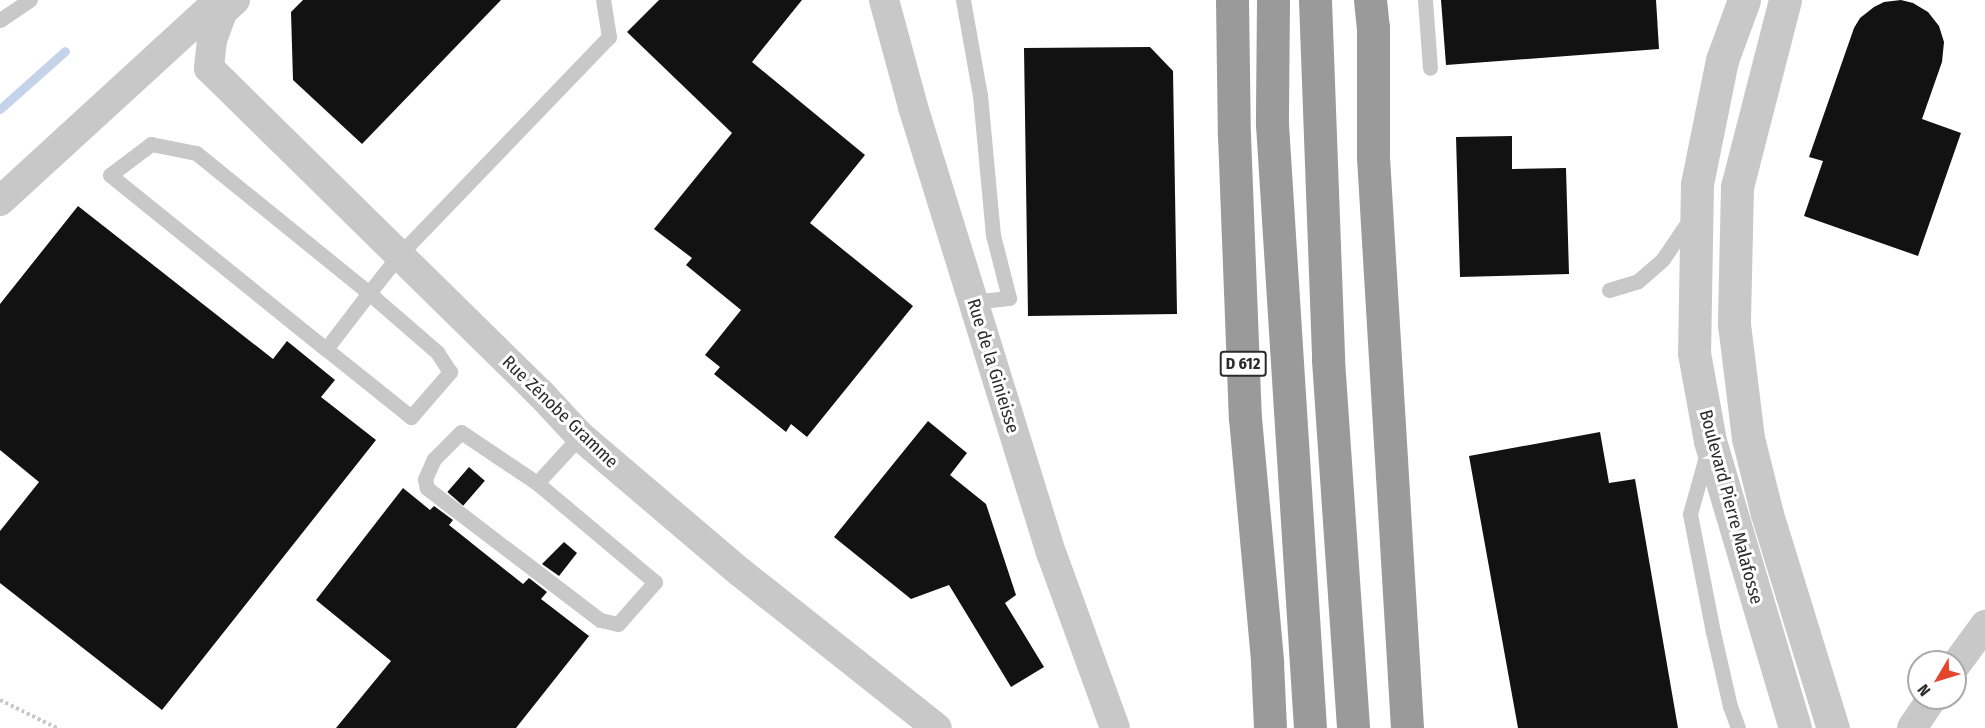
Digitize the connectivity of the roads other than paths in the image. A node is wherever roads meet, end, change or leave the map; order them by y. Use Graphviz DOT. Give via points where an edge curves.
graph roads {
  1 [pos="30,0"];
  2 [pos="219,0"];
  3 [pos="235,0"];
  4 [pos="603,0"];
  5 [pos="884,0"];
  6 [pos="963,0"];
  7 [pos="1232,0"];
  8 [pos="1273,0"];
  9 [pos="1315,0"];
  10 [pos="1370,0"];
  11 [pos="1425,0"];
  12 [pos="1744,0"];
  13 [pos="1785,0"];
  14 [pos="0,20"];
  15 [pos="209,68"];
  16 [pos="1430,68"];
  17 [pos="140,72"];
  18 [pos="0,201"];
  19 [pos="1696,209"];
  20 [pos="399,255"];
  21 [pos="1609,290"];
  22 [pos="369,293"];
  23 [pos="973,302"];
  24 [pos="326,350"];
  25 [pos="1328,360"];
  26 [pos="580,436"];
  27 [pos="1710,441"];
  28 [pos="537,483"];
  29 [pos="1985,625"];
  30 [pos="1967,650"];
  31 [pos="937,728"];
  32 [pos="1115,728"];
  33 [pos="1270,728"];
  34 [pos="1310,728"];
  35 [pos="1353,728"];
  36 [pos="1367,728"];
  37 [pos="1407,728"];
  38 [pos="1738,728"];
  39 [pos="1795,728"];
  40 [pos="1833,728"];
  1 -- 14 [label="lane"];
  2 -- 17 [label="street"];
  3 -- 15 [label="street" via="222,12 212,39"];
  4 -- 20 [label="lane" via="609,37"];
  5 -- 23 [label="street, Rue de la Ginieisse"];
  6 -- 23 [label="lane" via="980,95 993,235 1009,298"];
  7 -- 33 [label="highway, D 612" via="1245,418"];
  8 -- 34 [label="highway, D 612" via="1272,124"];
  9 -- 25 [label="highway"];
  10 -- 37 [label="highway" via="1373,157"];
  11 -- 16 [label="lane"];
  12 -- 19 [label="street, Boulevard Pierre Malafosse" via="1722,60 1697,184"];
  13 -- 40 [label="street, Boulevard Pierre Malafosse" via="1737,188 1734,324 1748,438 1767,514"];
  15 -- 17 [label="street" via="182,62"];
  15 -- 20 [label="street, Rue Zénobe Gramme"];
  17 -- 18 [label="street"];
  19 -- 21 [label="lane" via="1663,259 1638,281"];
  19 -- 27 [label="street, Boulevard Pierre Malafosse" via="1694,353"];
  20 -- 22 [label="lane"];
  20 -- 26 [label="street, Rue Zénobe Gramme"];
  22 -- 24 [label="lane"];
  22 -- 24 [label="lane" via="437,352 450,372 411,417"];
  22 -- 24 [label="lane" via="196,153 151,144 110,175"];
  23 -- 32 [label="street, Rue de la Ginieisse" via="1052,555"];
  25 -- 35 [label="highway"];
  25 -- 36 [label="highway"];
  26 -- 28 [label="lane"];
  26 -- 31 [label="street, Rue Zénobe Gramme" via="740,572"];
  27 -- 38 [label="lane" via="1690,514 1713,632"];
  27 -- 39 [label="street, Boulevard Pierre Malafosse"];
  28 -- 28 [label="lane" via="460,432 434,459 424,479 427,488 548,582 600,620 618,624 655,582"];
  29 -- 30 [label="street"];
}
